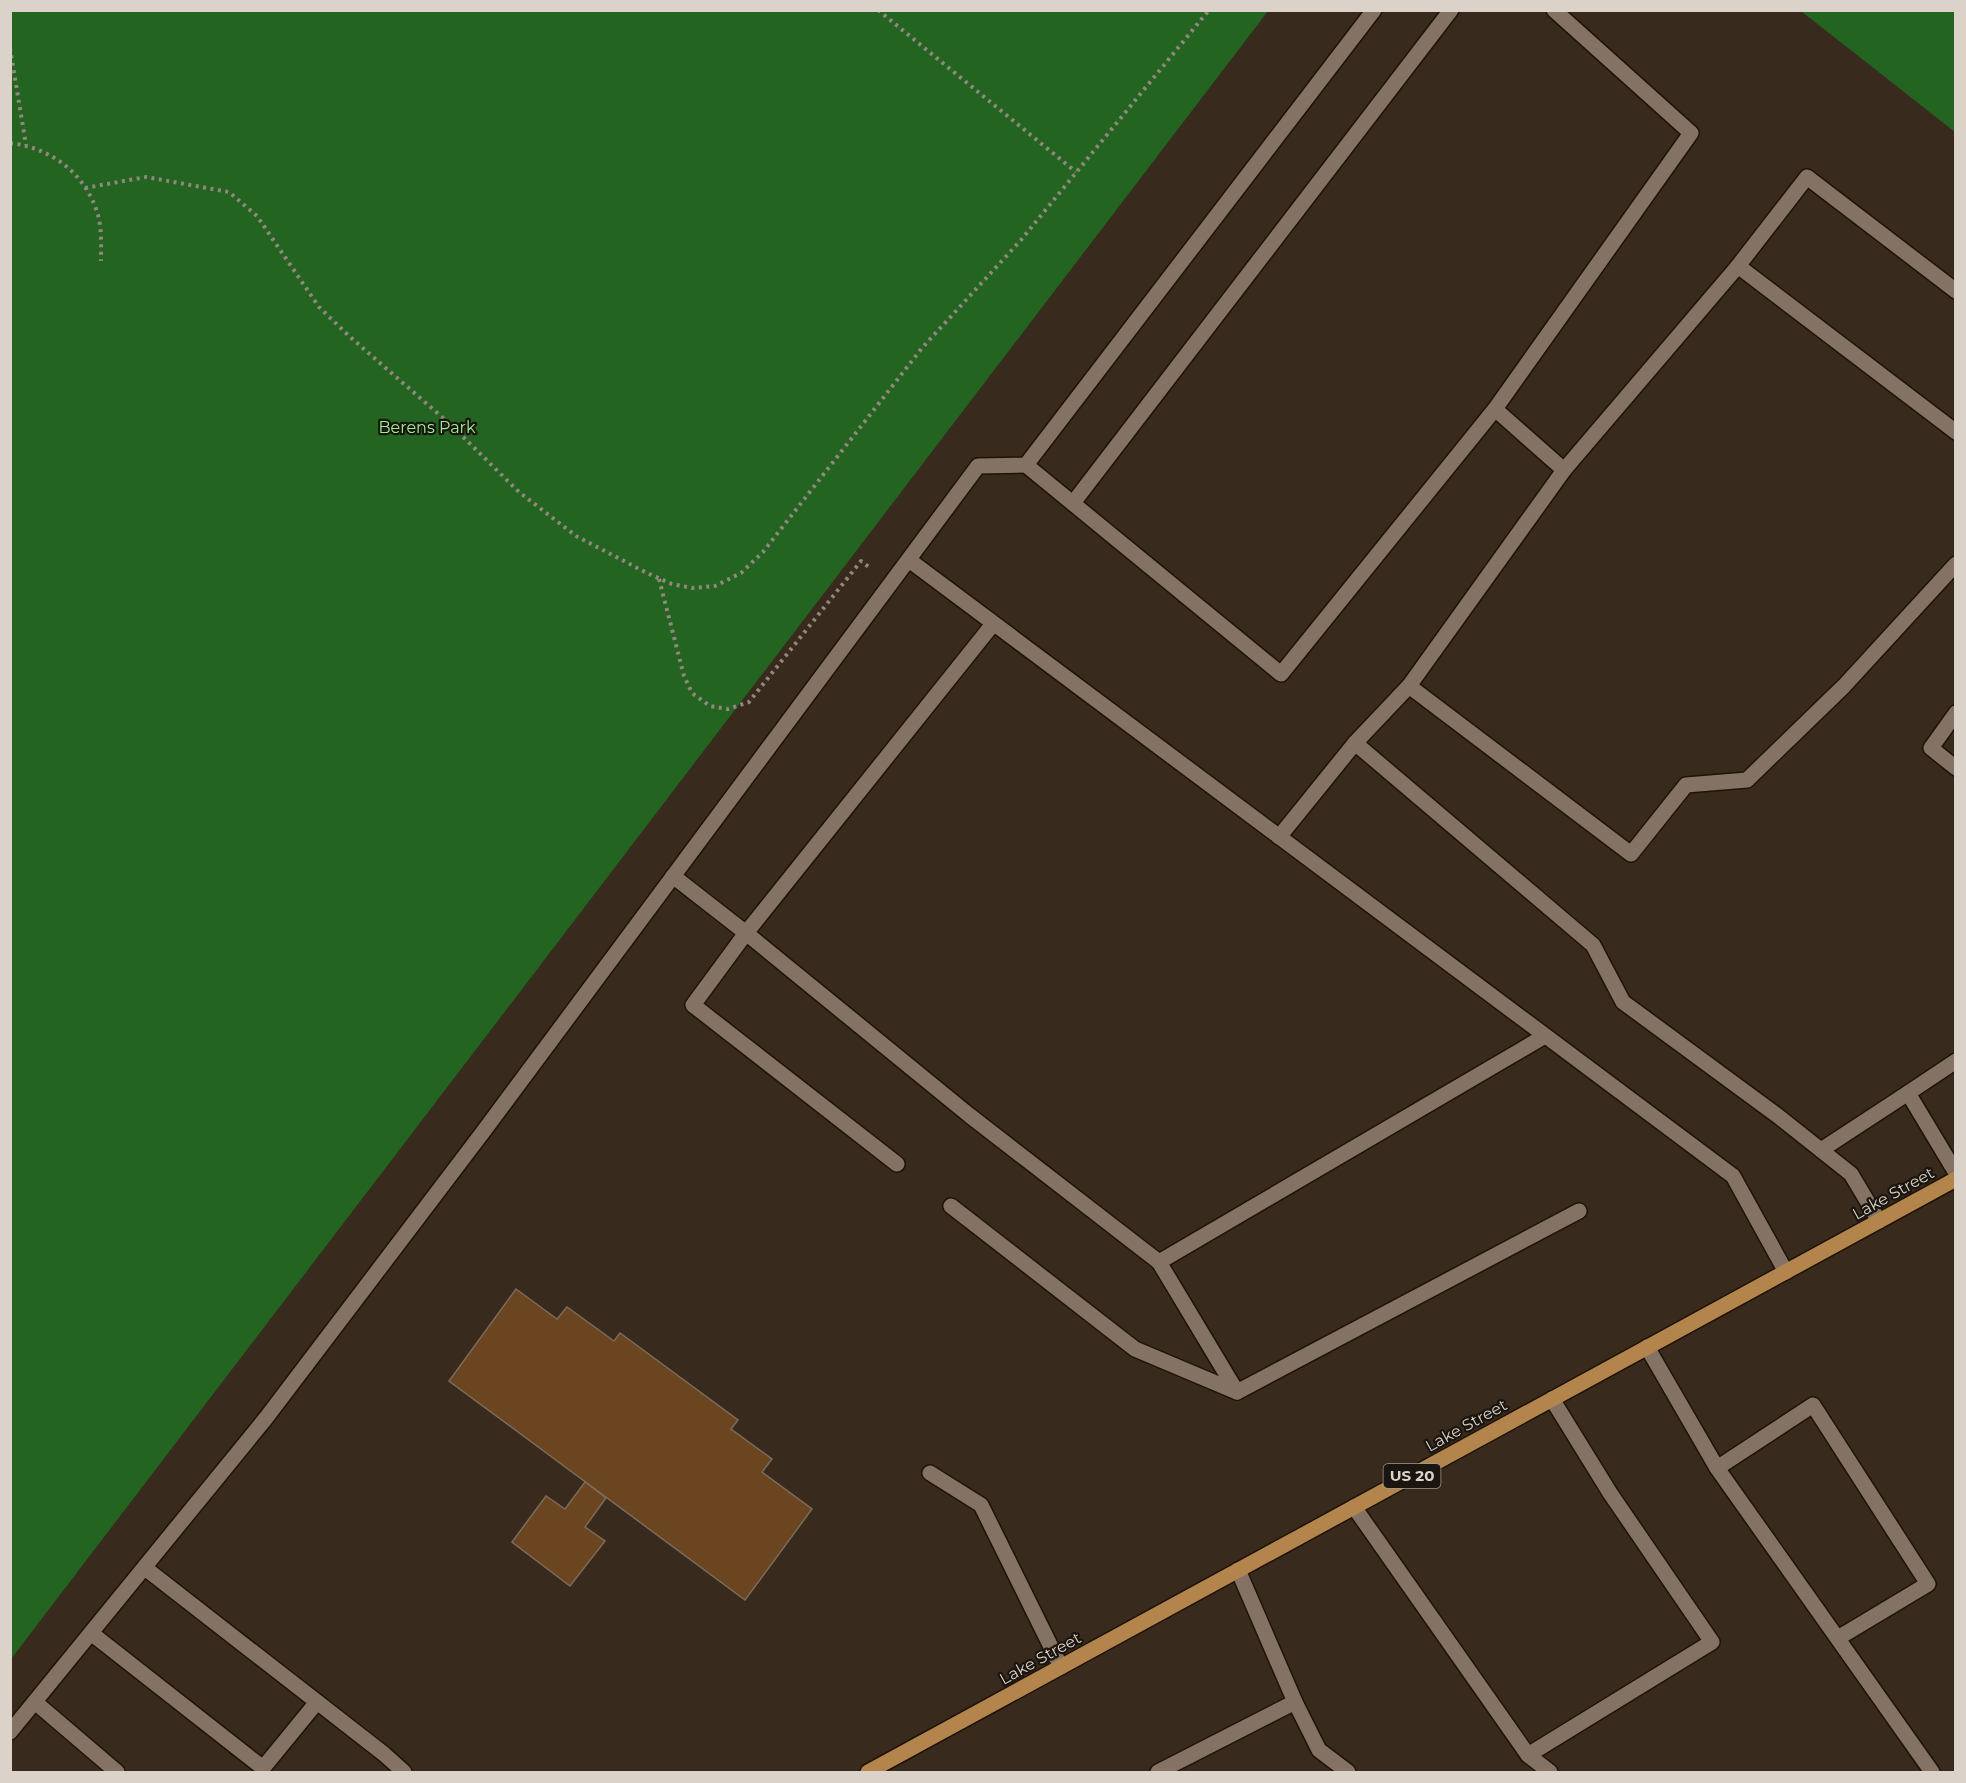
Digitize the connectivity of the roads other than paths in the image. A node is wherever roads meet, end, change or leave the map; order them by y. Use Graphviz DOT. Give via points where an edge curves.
graph roads {
  1 [pos="1374,10"];
  2 [pos="1451,10"];
  3 [pos="1554,10"];
  4 [pos="1738,266"];
  5 [pos="1956,291"];
  6 [pos="1495,409"];
  7 [pos="1956,432"];
  8 [pos="1026,465"];
  9 [pos="1564,470"];
  10 [pos="1073,503"];
  11 [pos="909,560"];
  12 [pos="1956,564"];
  13 [pos="993,624"];
  14 [pos="1409,686"];
  15 [pos="1956,713"];
  16 [pos="1355,743"];
  17 [pos="1956,768"];
  18 [pos="1279,837"];
  19 [pos="674,876"];
  20 [pos="746,933"];
  21 [pos="1545,1036"];
  22 [pos="1956,1061"];
  23 [pos="1908,1093"];
  24 [pos="1821,1150"];
  25 [pos="897,1164"];
  26 [pos="1956,1173"];
  27 [pos="1956,1179"];
  28 [pos="951,1206"];
  29 [pos="1579,1211"];
  30 [pos="1879,1221"];
  31 [pos="1159,1262"];
  32 [pos="1786,1272"];
  33 [pos="1647,1347"];
  34 [pos="1237,1392"];
  35 [pos="1552,1399"];
  36 [pos="1718,1468"];
  37 [pos="930,1473"];
  38 [pos="1354,1507"];
  39 [pos="145,1568"];
  40 [pos="1238,1570"];
  41 [pos="91,1633"];
  42 [pos="1838,1638"];
  43 [pos="1061,1667"];
  44 [pos="35,1702"];
  45 [pos="317,1702"];
  46 [pos="1295,1702"];
  47 [pos="10,1731"];
  48 [pos="1528,1755"];
  49 [pos="117,1773"];
  50 [pos="404,1773"];
  51 [pos="868,1773"];
  52 [pos="1158,1773"];
  53 [pos="1348,1773"];
  54 [pos="1550,1773"];
  55 [pos="1932,1773"];
  1 -- 8 [label="lane"];
  2 -- 10 [label="lane"];
  3 -- 6 [label="lane" via="1691,133"];
  4 -- 5 [label="lane" via="1807,177"];
  4 -- 7 [label="lane"];
  4 -- 9 [label="lane"];
  6 -- 9 [label="lane"];
  6 -- 10 [label="lane" via="1281,674"];
  8 -- 10 [label="lane"];
  8 -- 11 [label="lane" via="978,466"];
  9 -- 14 [label="lane"];
  11 -- 13 [label="lane"];
  11 -- 19 [label="lane"];
  12 -- 14 [label="lane" via="1844,686 1747,780 1686,785 1631,854"];
  13 -- 18 [label="lane"];
  13 -- 20 [label="lane"];
  14 -- 16 [label="lane"];
  15 -- 17 [label="lane" via="1931,748"];
  16 -- 18 [label="lane"];
  16 -- 24 [label="lane" via="1593,945 1623,1002"];
  18 -- 21 [label="lane"];
  19 -- 20 [label="lane"];
  19 -- 39 [label="lane" via="266,1419"];
  20 -- 25 [label="lane" via="693,1005"];
  20 -- 31 [label="lane" via="969,1115"];
  21 -- 31 [label="lane"];
  21 -- 32 [label="lane" via="1733,1176"];
  22 -- 23 [label="lane"];
  23 -- 24 [label="lane"];
  23 -- 26 [label="lane"];
  24 -- 30 [label="lane" via="1851,1174"];
  27 -- 30 [label="main road, Lake Street / US 20"];
  28 -- 34 [label="lane" via="1135,1350"];
  29 -- 34 [label="lane"];
  30 -- 32 [label="main road, Lake Street / US 20"];
  31 -- 34 [label="lane"];
  32 -- 33 [label="main road, Lake Street / US 20"];
  33 -- 35 [label="main road, Lake Street / US 20"];
  33 -- 36 [label="lane"];
  35 -- 38 [label="main road, Lake Street / US 20"];
  35 -- 48 [label="lane" via="1610,1493 1712,1642"];
  36 -- 42 [label="lane"];
  36 -- 42 [label="lane" via="1813,1405 1928,1584"];
  37 -- 43 [label="lane" via="981,1505"];
  38 -- 40 [label="main road, Lake Street / US 20"];
  38 -- 48 [label="lane"];
  39 -- 41 [label="lane"];
  39 -- 45 [label="lane"];
  40 -- 43 [label="main road, Lake Street / US 20"];
  40 -- 46 [label="lane"];
  41 -- 44 [label="lane"];
  41 -- 45 [label="lane" via="263,1768"];
  42 -- 55 [label="lane"];
  43 -- 51 [label="main road, Lake Street / US 20"];
  44 -- 47 [label="lane"];
  44 -- 49 [label="lane"];
  45 -- 50 [label="lane"];
  46 -- 52 [label="lane"];
  46 -- 53 [label="lane" via="1320,1750"];
  48 -- 54 [label="lane"];
}
